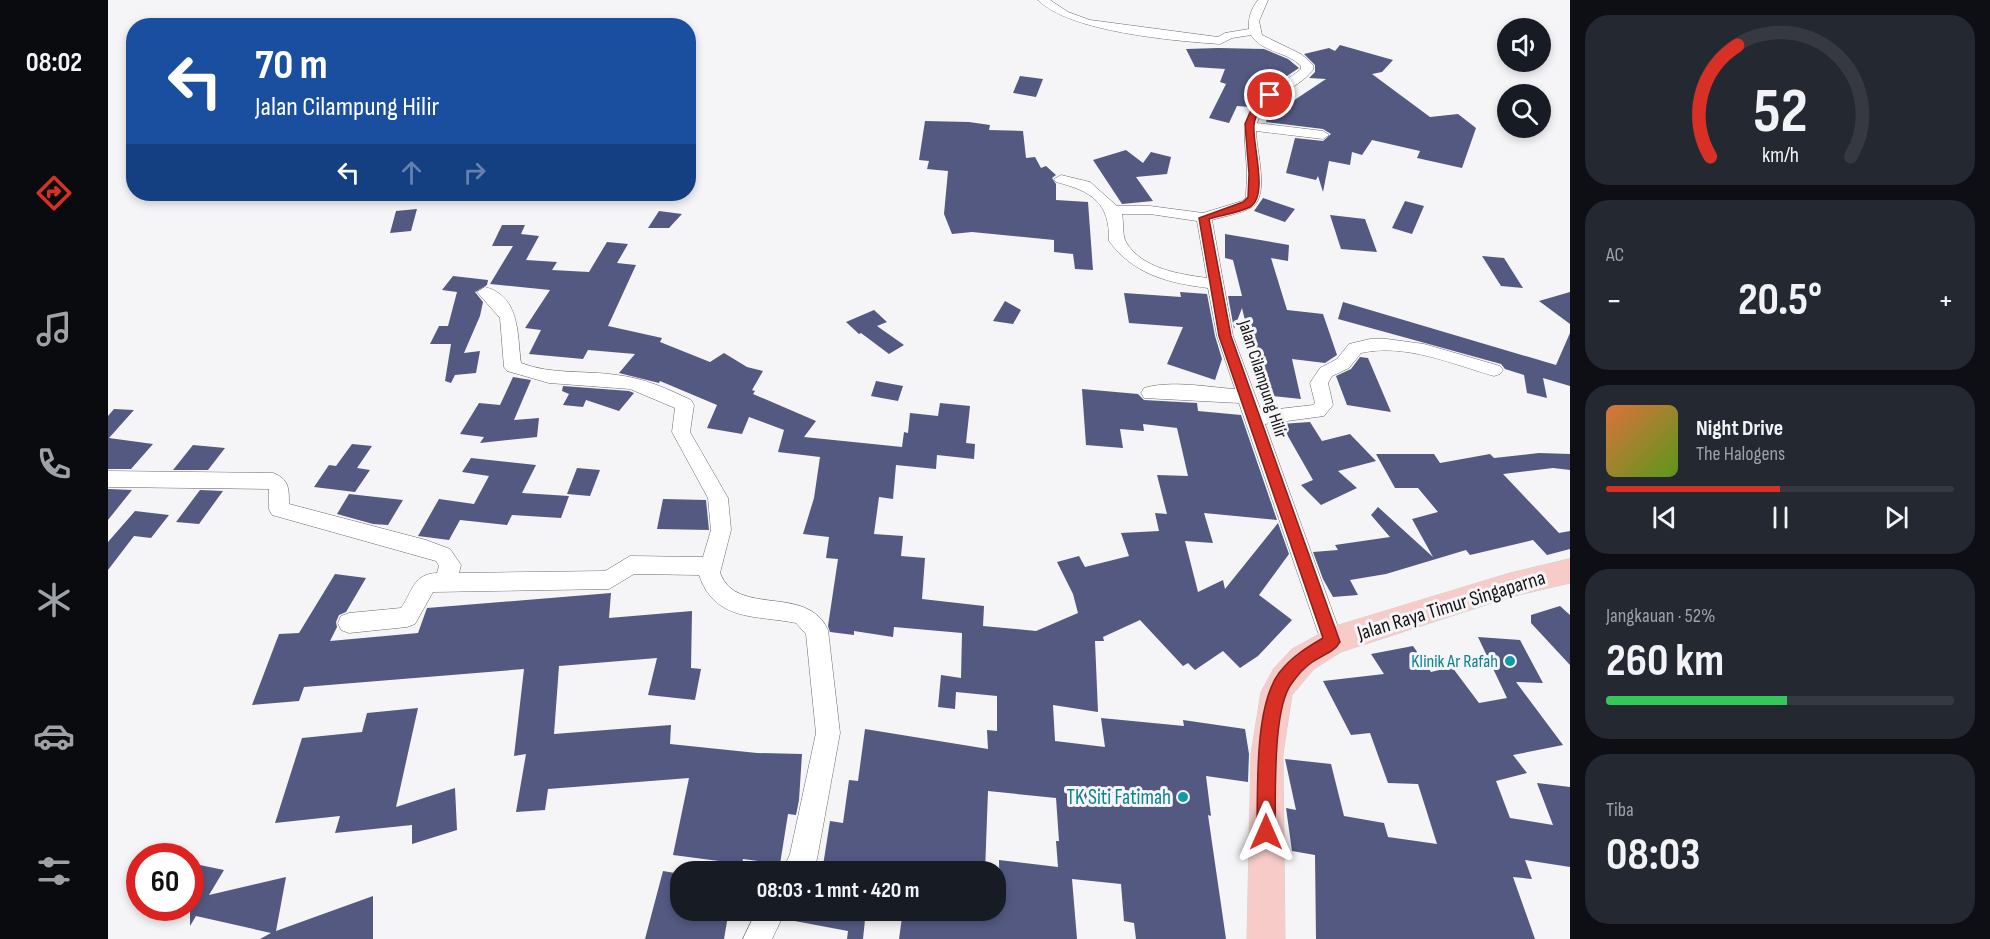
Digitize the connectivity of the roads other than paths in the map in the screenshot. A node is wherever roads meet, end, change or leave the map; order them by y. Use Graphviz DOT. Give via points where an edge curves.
graph roads {
  1 [pos="1043,0"];
  2 [pos="1263,0"];
  3 [pos="1255,31"];
  4 [pos="1250,126"];
  5 [pos="1323,135"];
  6 [pos="1061,179"];
  7 [pos="1113,210"];
  8 [pos="1204,218"];
  9 [pos="1216,284"];
  10 [pos="485,292"];
  11 [pos="1494,370"];
  12 [pos="1150,393"];
  13 [pos="1247,397"];
  14 [pos="1255,419"];
  15 [pos="108,479"];
  16 [pos="711,566"];
  17 [pos="1570,571"];
  18 [pos="446,582"];
  19 [pos="349,623"];
  20 [pos="1332,642"];
  21 [pos="802,861"];
  22 [pos="766,921"];
  23 [pos="757,939"];
  24 [pos="1266,939"];
  1 -- 3 [label="street" via="1088,23 1193,39 1220,41 1230,35"];
  2 -- 3 [label="street" via="1253,15"];
  3 -- 4 [label="street" via="1261,41 1302,59 1307,70 1256,108"];
  4 -- 5 [label="street"];
  4 -- 8 [label="street" via="1253,198 1247,204"];
  6 -- 7 [label="street" via="1085,184"];
  7 -- 8 [label="street" via="1150,210"];
  7 -- 9 [label="street" via="1117,241 1145,267 1169,277"];
  8 -- 9 [label="street, Jalan Cilampung Hilir"];
  9 -- 13 [label="street, Jalan Cilampung Hilir" via="1225,336"];
  10 -- 16 [label="street" via="502,305 512,324 513,367 551,378 612,380 648,387 685,405 681,432 718,498 721,530"];
  11 -- 14 [label="street" via="1412,349 1364,345 1355,348 1340,368 1326,372 1320,383 1324,405 1318,411"];
  12 -- 13 [label="street"];
  13 -- 14 [label="street, Jalan Cilampung Hilir"];
  14 -- 20 [label="street, Jalan Cilampung Hilir"];
  15 -- 18 [label="street" via="273,482 279,486 279,509 443,555 450,565"];
  16 -- 18 [label="street" via="630,565 609,580"];
  16 -- 21 [label="street" via="713,584 733,602 802,615 817,630 828,733"];
  17 -- 20 [label="main road, Jalan Raya Timur Singaparna" via="1510,585"];
  18 -- 19 [label="street" via="423,586 407,617"];
  20 -- 24 [label="main road, Jalan Raya Timur Singaparna" via="1303,659 1277,692 1267,754"];
  22 -- 23 [label="street"];
}
